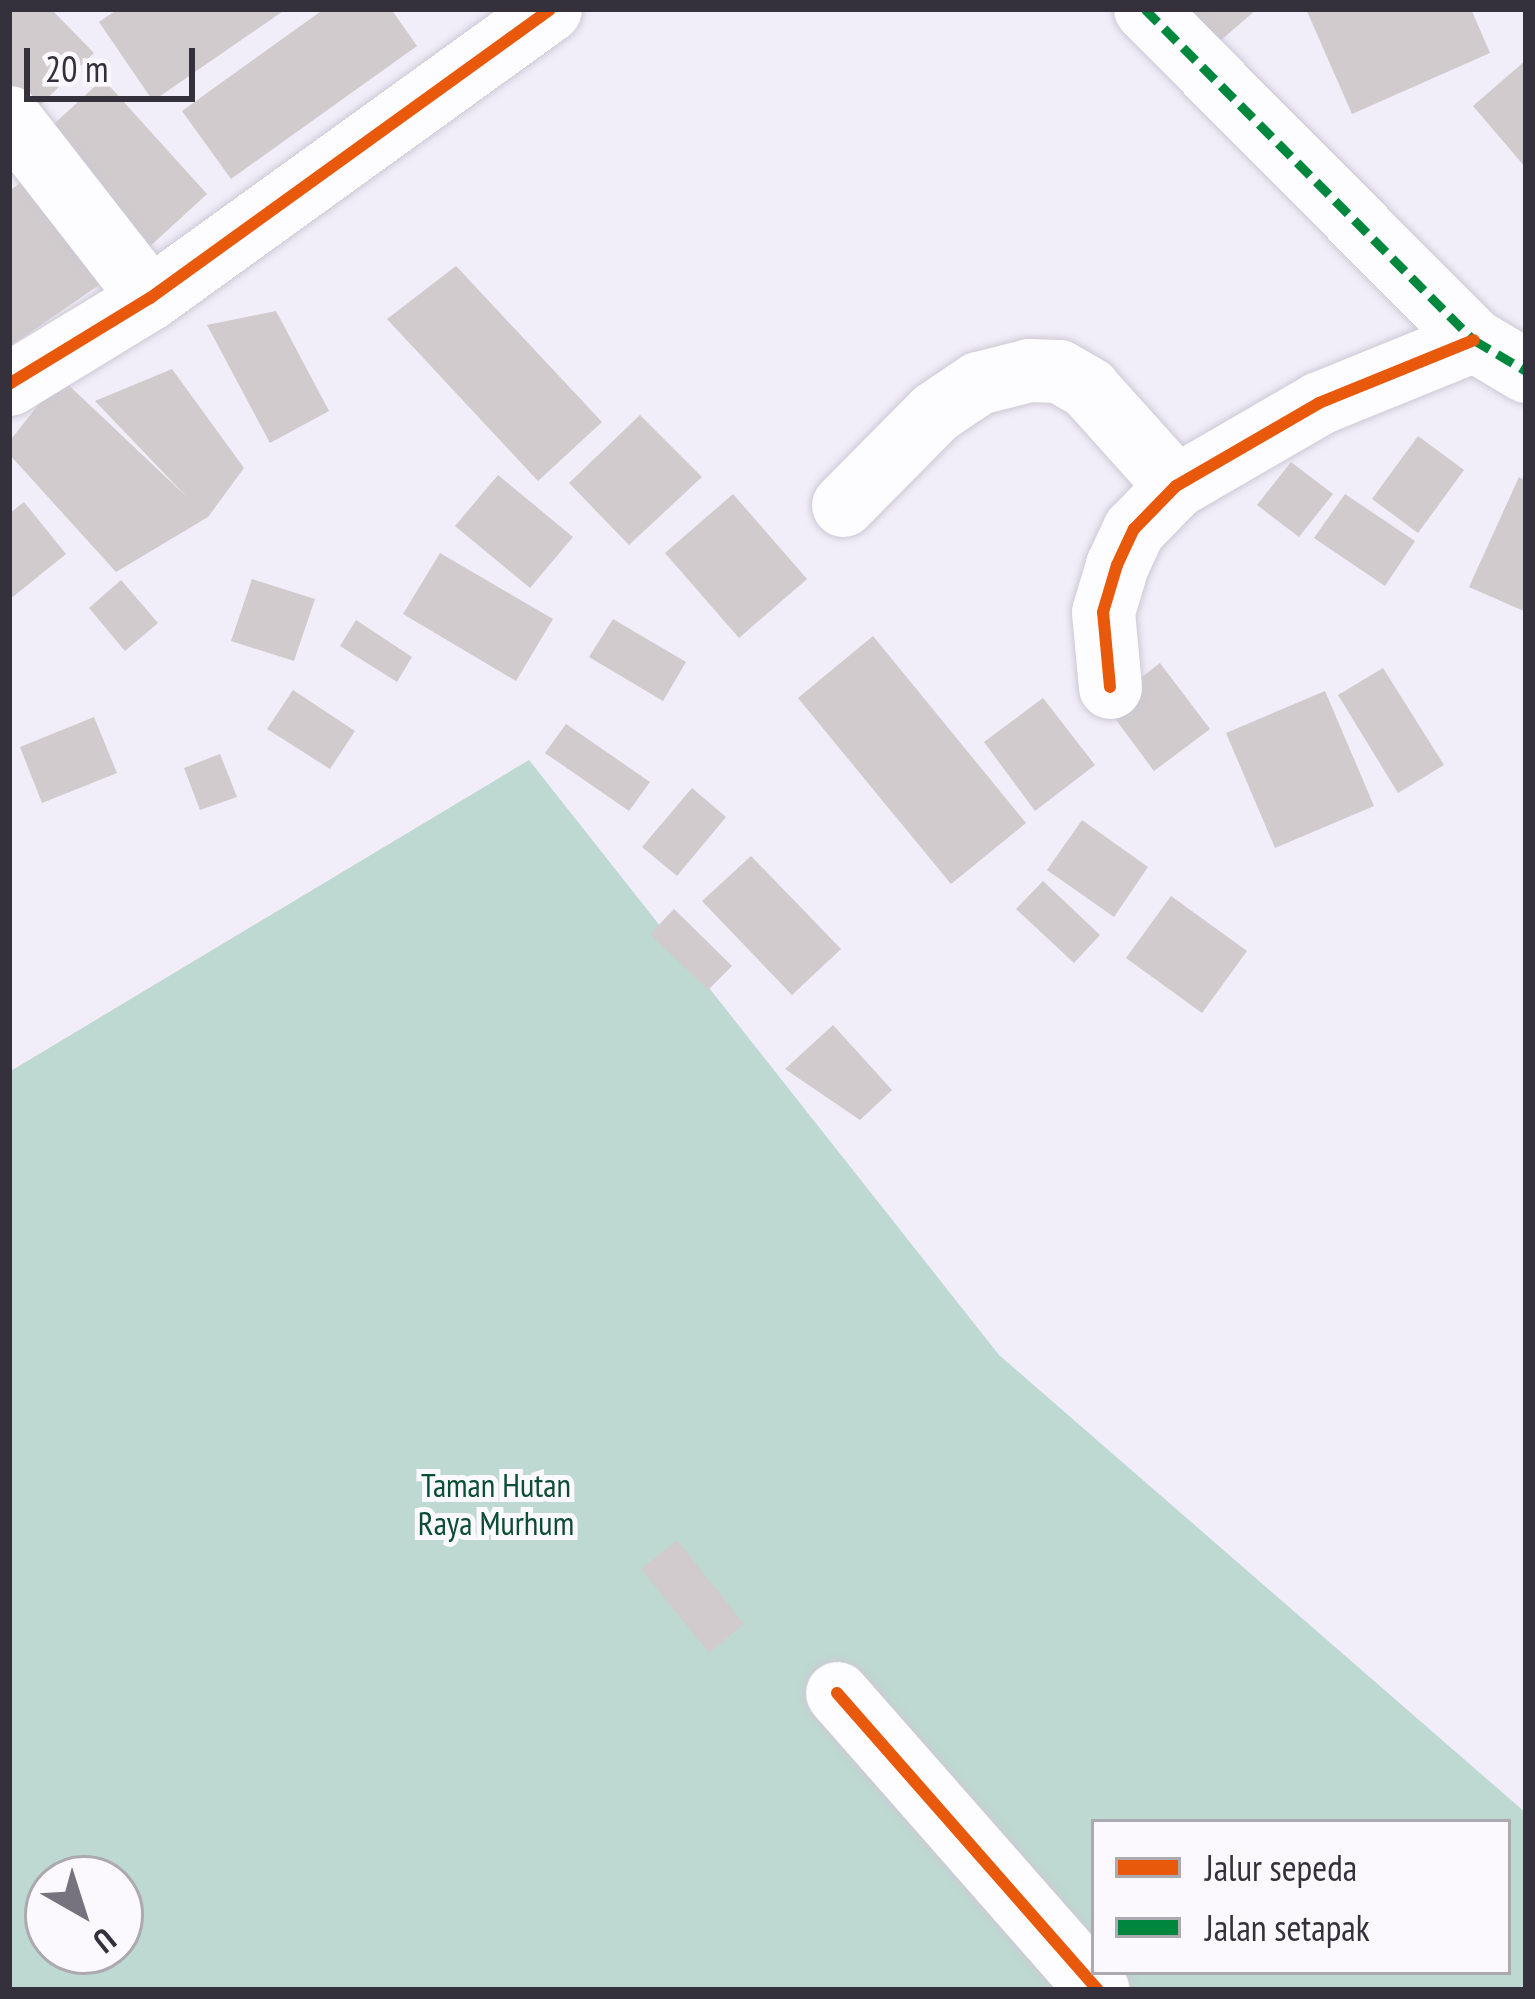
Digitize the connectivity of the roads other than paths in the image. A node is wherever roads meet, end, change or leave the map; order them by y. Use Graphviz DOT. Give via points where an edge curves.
graph roads {
  1 [pos="550,9"];
  2 [pos="1145,9"];
  3 [pos="9,117"];
  4 [pos="150,298"];
  5 [pos="1500,356"];
  6 [pos="9,384"];
  7 [pos="1176,486"];
  8 [pos="843,505"];
  9 [pos="1110,687"];
  10 [pos="838,1693"];
  11 [pos="1098,1990"];
  1 -- 4 [label="street"];
  2 -- 5 [label="street"];
  3 -- 4 [label="street"];
  4 -- 6 [label="street"];
  5 -- 7 [label="street" via="1319,403"];
  7 -- 8 [label="street" via="1088,388 1059,371 1029,370 978,383 935,412"];
  7 -- 9 [label="street" via="1134,529 1117,565 1103,612"];
  10 -- 11 [label="street"];
}
